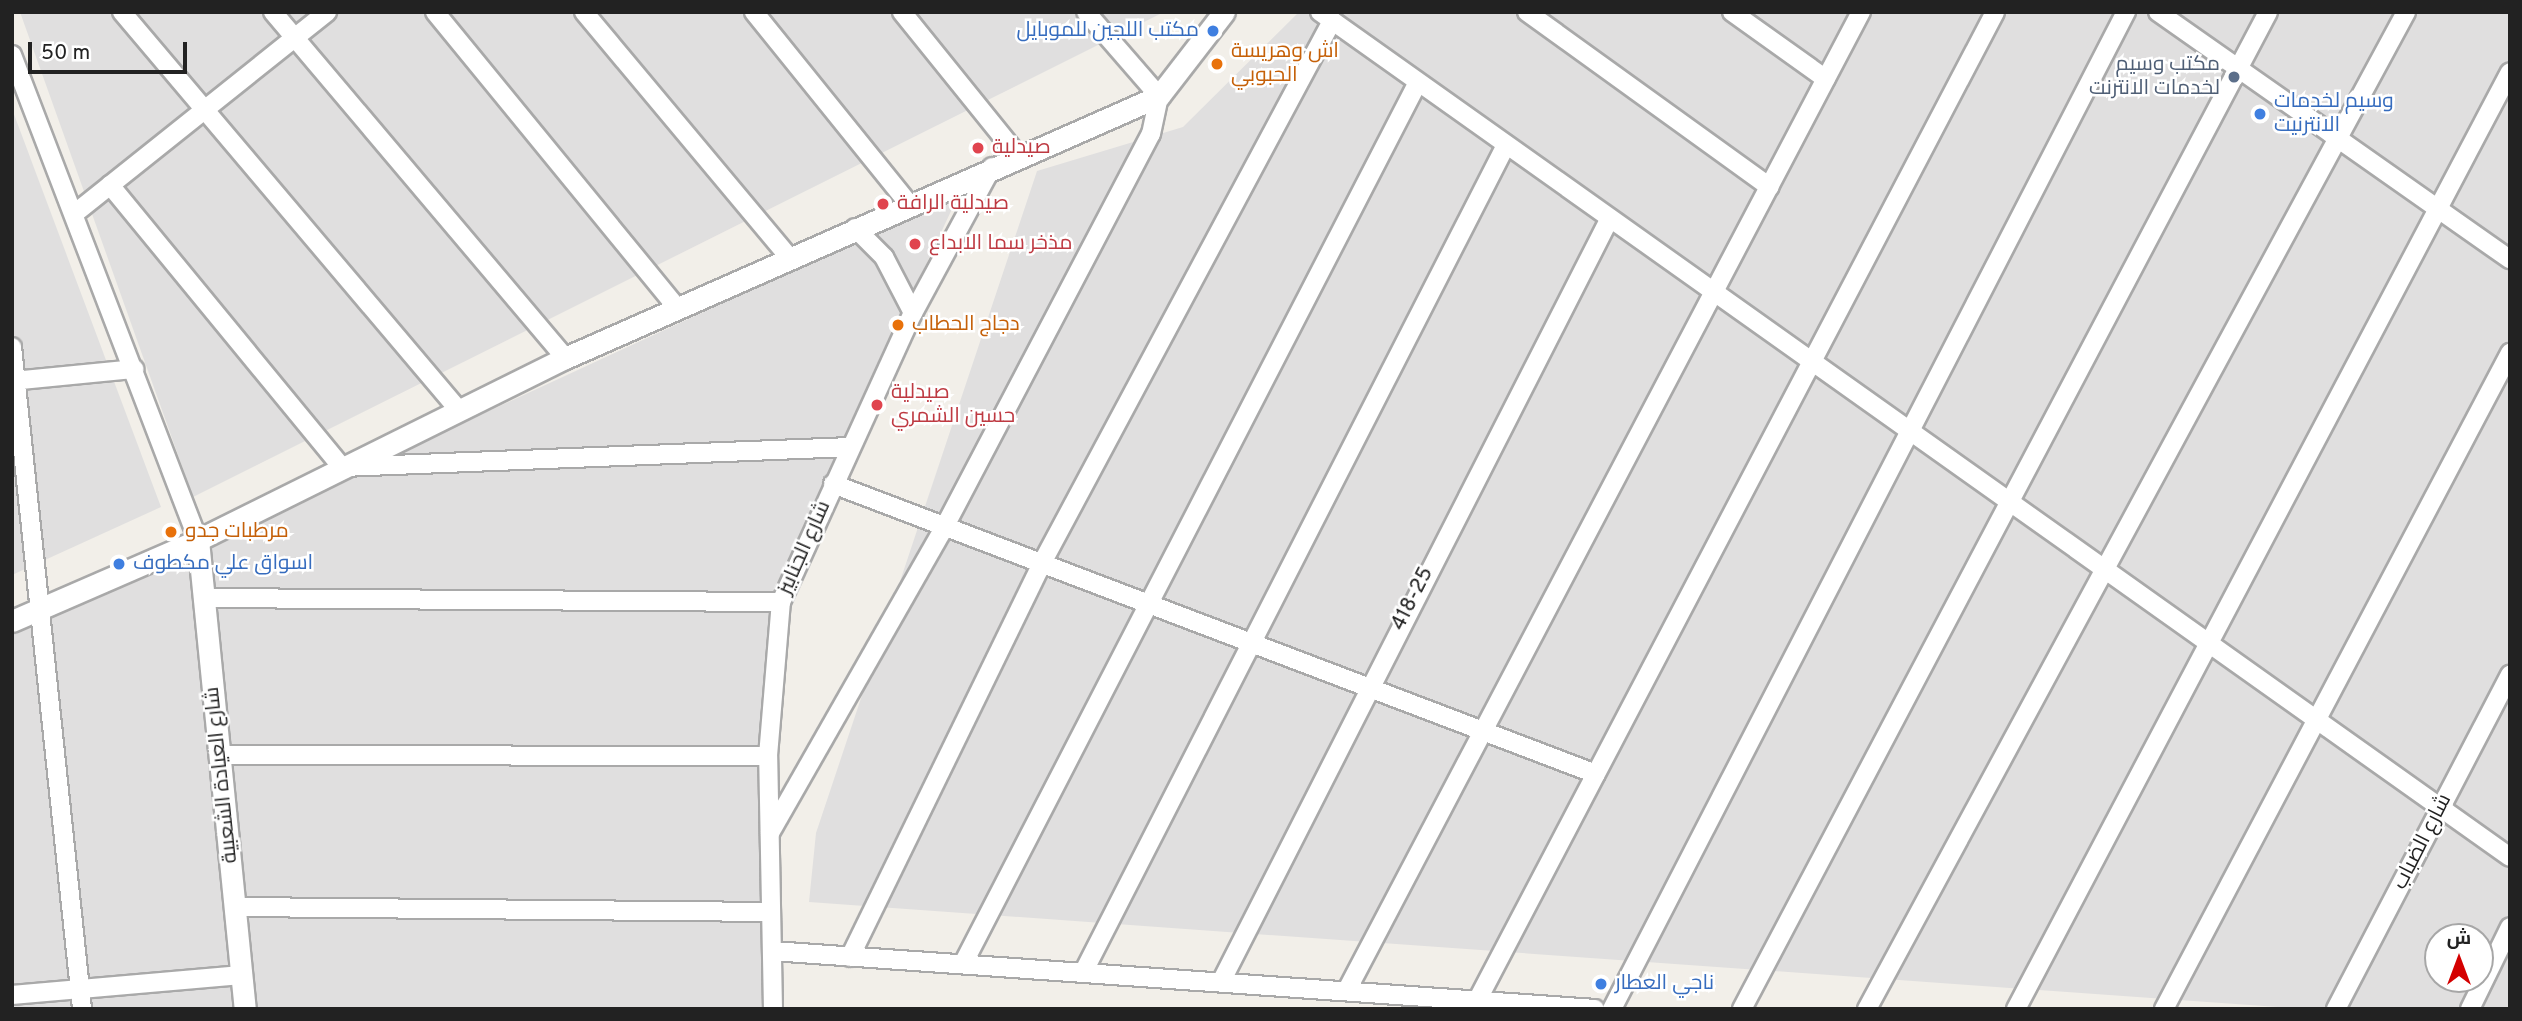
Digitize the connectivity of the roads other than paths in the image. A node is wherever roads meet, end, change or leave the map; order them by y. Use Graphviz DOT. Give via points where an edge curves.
graph roads {
  1 [pos="122,12"];
  2 [pos="273,12"];
  3 [pos="327,12"];
  4 [pos="435,12"];
  5 [pos="584,12"];
  6 [pos="754,12"];
  7 [pos="902,12"];
  8 [pos="1086,12"];
  9 [pos="1527,12"];
  10 [pos="1732,12"];
  11 [pos="1861,12"];
  12 [pos="1995,12"];
  13 [pos="2126,12"];
  14 [pos="2158,12"];
  15 [pos="2268,12"];
  16 [pos="2406,12"];
  17 [pos="1223,13"];
  18 [pos="1326,17"];
  19 [pos="294,38"];
  20 [pos="12,55"];
  21 [pos="2239,68"];
  22 [pos="2510,72"];
  23 [pos="1826,79"];
  24 [pos="1418,82"];
  25 [pos="1159,96"];
  26 [pos="203,112"];
  27 [pos="2338,138"];
  28 [pos="1506,145"];
  29 [pos="1019,157"];
  30 [pos="992,167"];
  31 [pos="110,186"];
  32 [pos="1770,187"];
  33 [pos="909,204"];
  34 [pos="2438,209"];
  35 [pos="74,214"];
  36 [pos="1610,219"];
  37 [pos="855,228"];
  38 [pos="790,258"];
  39 [pos="2510,259"];
  40 [pos="1715,291"];
  41 [pos="677,308"];
  42 [pos="913,313"];
  43 [pos="12,347"];
  44 [pos="2510,353"];
  45 [pos="565,358"];
  46 [pos="1813,360"];
  47 [pos="134,369"];
  48 [pos="14,381"];
  49 [pos="457,408"];
  50 [pos="1910,431"];
  51 [pos="850,447"];
  52 [pos="342,467"];
  53 [pos="833,484"];
  54 [pos="2009,503"];
  55 [pos="945,526"];
  56 [pos="198,540"];
  57 [pos="1042,563"];
  58 [pos="2105,569"];
  59 [pos="204,598"];
  60 [pos="781,602"];
  61 [pos="1145,602"];
  62 [pos="39,609"];
  63 [pos="12,621"];
  64 [pos="2209,642"];
  65 [pos="1256,644"];
  66 [pos="2510,674"];
  67 [pos="1368,686"];
  68 [pos="2318,718"];
  69 [pos="1483,731"];
  70 [pos="220,755"];
  71 [pos="768,756"];
  72 [pos="1596,774"];
  73 [pos="2441,807"];
  74 [pos="769,833"];
  75 [pos="2510,857"];
  76 [pos="235,907"];
  77 [pos="771,912"];
  78 [pos="2510,928"];
  79 [pos="772,951"];
  80 [pos="850,957"];
  81 [pos="963,964"];
  82 [pos="1083,972"];
  83 [pos="242,975"];
  84 [pos="1221,982"];
  85 [pos="79,988"];
  86 [pos="1347,990"];
  87 [pos="12,995"];
  88 [pos="1478,999"];
  89 [pos="82,1009"];
  90 [pos="245,1009"];
  91 [pos="773,1009"];
  92 [pos="1595,1009"];
  93 [pos="1612,1009"];
  94 [pos="1742,1009"];
  95 [pos="1867,1009"];
  96 [pos="2016,1009"];
  97 [pos="2164,1009"];
  98 [pos="2336,1009"];
  99 [pos="2470,1009"];
  1 -- 26 [label="street"];
  2 -- 19 [label="street"];
  3 -- 19 [label="street"];
  4 -- 41 [label="street"];
  5 -- 38 [label="street"];
  6 -- 33 [label="street"];
  7 -- 29 [label="street"];
  8 -- 25 [label="street"];
  9 -- 32 [label="street"];
  10 -- 23 [label="street"];
  11 -- 23 [label="street"];
  12 -- 46 [label="street"];
  13 -- 50 [label="street"];
  14 -- 21 [label="street"];
  15 -- 21 [label="street"];
  16 -- 27 [label="street"];
  17 -- 25 [label="street"];
  18 -- 24 [label="street"];
  18 -- 57 [label="street"];
  19 -- 26 [label="street"];
  19 -- 45 [label="street"];
  20 -- 35 [label="street"];
  21 -- 27 [label="street"];
  21 -- 54 [label="street"];
  22 -- 34 [label="street"];
  23 -- 32 [label="street"];
  24 -- 28 [label="street"];
  24 -- 61 [label="street"];
  25 -- 29 [label="street"];
  25 -- 55 [label="street" via="1151,134"];
  26 -- 31 [label="street"];
  26 -- 49 [label="street"];
  27 -- 34 [label="street"];
  27 -- 58 [label="street"];
  28 -- 36 [label="street"];
  28 -- 65 [label="street"];
  29 -- 30 [label="street"];
  30 -- 33 [label="street"];
  30 -- 42 [label="street, شارع الجنابيز"];
  31 -- 35 [label="street"];
  31 -- 52 [label="street"];
  32 -- 40 [label="street"];
  33 -- 37 [label="street"];
  34 -- 39 [label="street"];
  34 -- 64 [label="street"];
  35 -- 47 [label="street"];
  36 -- 40 [label="street"];
  36 -- 67 [label="street, 418-25"];
  37 -- 38 [label="street"];
  37 -- 42 [label="street" via="884,257"];
  38 -- 41 [label="street"];
  40 -- 46 [label="street"];
  40 -- 69 [label="street"];
  41 -- 45 [label="street"];
  42 -- 51 [label="street, شارع الجنابيز"];
  43 -- 48 [label="street"];
  44 -- 68 [label="street"];
  45 -- 49 [label="street"];
  46 -- 50 [label="street"];
  46 -- 72 [label="street"];
  47 -- 48 [label="street"];
  47 -- 56 [label="street"];
  48 -- 62 [label="street"];
  49 -- 52 [label="street"];
  50 -- 54 [label="street"];
  50 -- 93 [label="street"];
  51 -- 52 [label="street"];
  51 -- 53 [label="street, شارع الجنابيز"];
  52 -- 56 [label="street"];
  53 -- 55 [label="street"];
  53 -- 60 [label="street, شارع الجنابيز"];
  54 -- 58 [label="street"];
  54 -- 94 [label="street"];
  55 -- 57 [label="street"];
  55 -- 74 [label="street"];
  56 -- 59 [label="street, شارع العيادة الشعبية"];
  56 -- 62 [label="street"];
  57 -- 61 [label="street"];
  57 -- 80 [label="street"];
  58 -- 64 [label="street"];
  58 -- 95 [label="street"];
  59 -- 60 [label="street"];
  59 -- 70 [label="street, شارع العيادة الشعبية"];
  60 -- 71 [label="street, شارع الجنابيز"];
  61 -- 65 [label="street"];
  61 -- 81 [label="street"];
  62 -- 63 [label="street"];
  62 -- 85 [label="street"];
  64 -- 68 [label="street"];
  64 -- 96 [label="street"];
  65 -- 67 [label="street"];
  65 -- 82 [label="street"];
  66 -- 73 [label="street, شارع الضباب"];
  67 -- 69 [label="street"];
  67 -- 84 [label="street, 418-25"];
  68 -- 73 [label="street"];
  68 -- 97 [label="street"];
  69 -- 72 [label="street"];
  69 -- 86 [label="street"];
  70 -- 71 [label="street"];
  70 -- 76 [label="street, شارع العيادة الشعبية"];
  71 -- 74 [label="street, شارع الجنابيز"];
  72 -- 88 [label="street"];
  73 -- 75 [label="street"];
  73 -- 98 [label="street, شارع الضباب"];
  74 -- 77 [label="street, شارع الجنابيز"];
  76 -- 77 [label="street"];
  76 -- 83 [label="street, شارع العيادة الشعبية"];
  77 -- 79 [label="street, شارع الجنابيز"];
  78 -- 99 [label="street"];
  79 -- 80 [label="street"];
  79 -- 91 [label="street, شارع الجنابيز"];
  80 -- 81 [label="street"];
  81 -- 82 [label="street"];
  82 -- 84 [label="street"];
  83 -- 85 [label="street"];
  83 -- 90 [label="street, شارع العيادة الشعبية"];
  84 -- 86 [label="street"];
  85 -- 87 [label="street"];
  85 -- 89 [label="street"];
  86 -- 88 [label="street"];
  88 -- 92 [label="street"];
}
